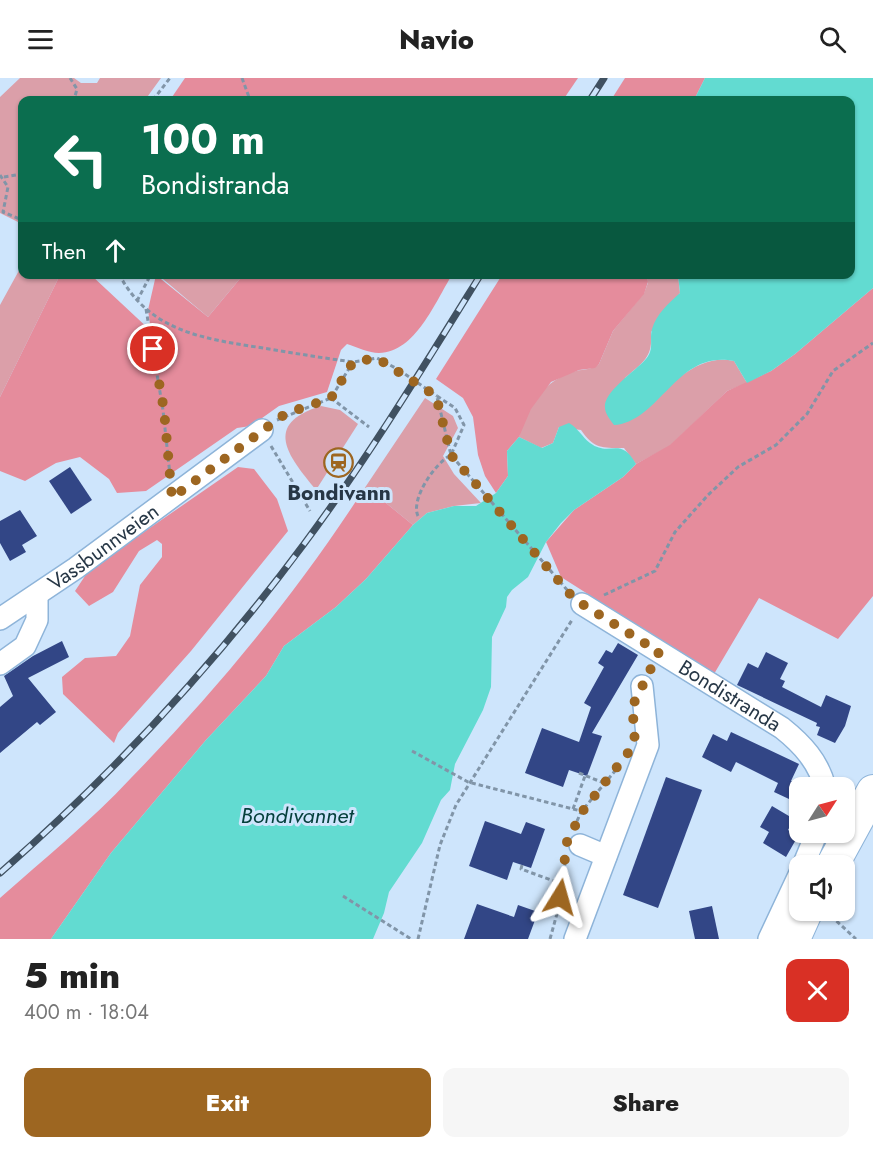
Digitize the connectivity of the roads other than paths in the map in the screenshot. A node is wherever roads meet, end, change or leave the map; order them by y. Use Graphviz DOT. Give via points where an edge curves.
graph roads {
  1 [pos="262,430"];
  2 [pos="37,596"];
  3 [pos="582,604"];
  4 [pos="0,619"];
  5 [pos="0,664"];
  6 [pos="642,686"];
  7 [pos="823,777"];
  8 [pos="873,791"];
  9 [pos="573,843"];
  10 [pos="838,855"];
  11 [pos="606,856"];
  12 [pos="789,896"];
  13 [pos="802,921"];
  14 [pos="575,939"];
  15 [pos="769,939"];
  16 [pos="794,939"];
  1 -- 2 [label="street, Vassbunnveien"];
  2 -- 4 [label="street, Vassbunnveien"];
  2 -- 5 [label="street" via="37,620 25,646"];
  3 -- 7 [label="street, Bondistranda" via="782,728 799,741"];
  6 -- 11 [label="street" via="648,745"];
  8 -- 10 [label="main road"];
  9 -- 11 [label="street"];
  11 -- 14 [label="street"];
  12 -- 15 [label="street"];
  13 -- 16 [label="main road"];
}
